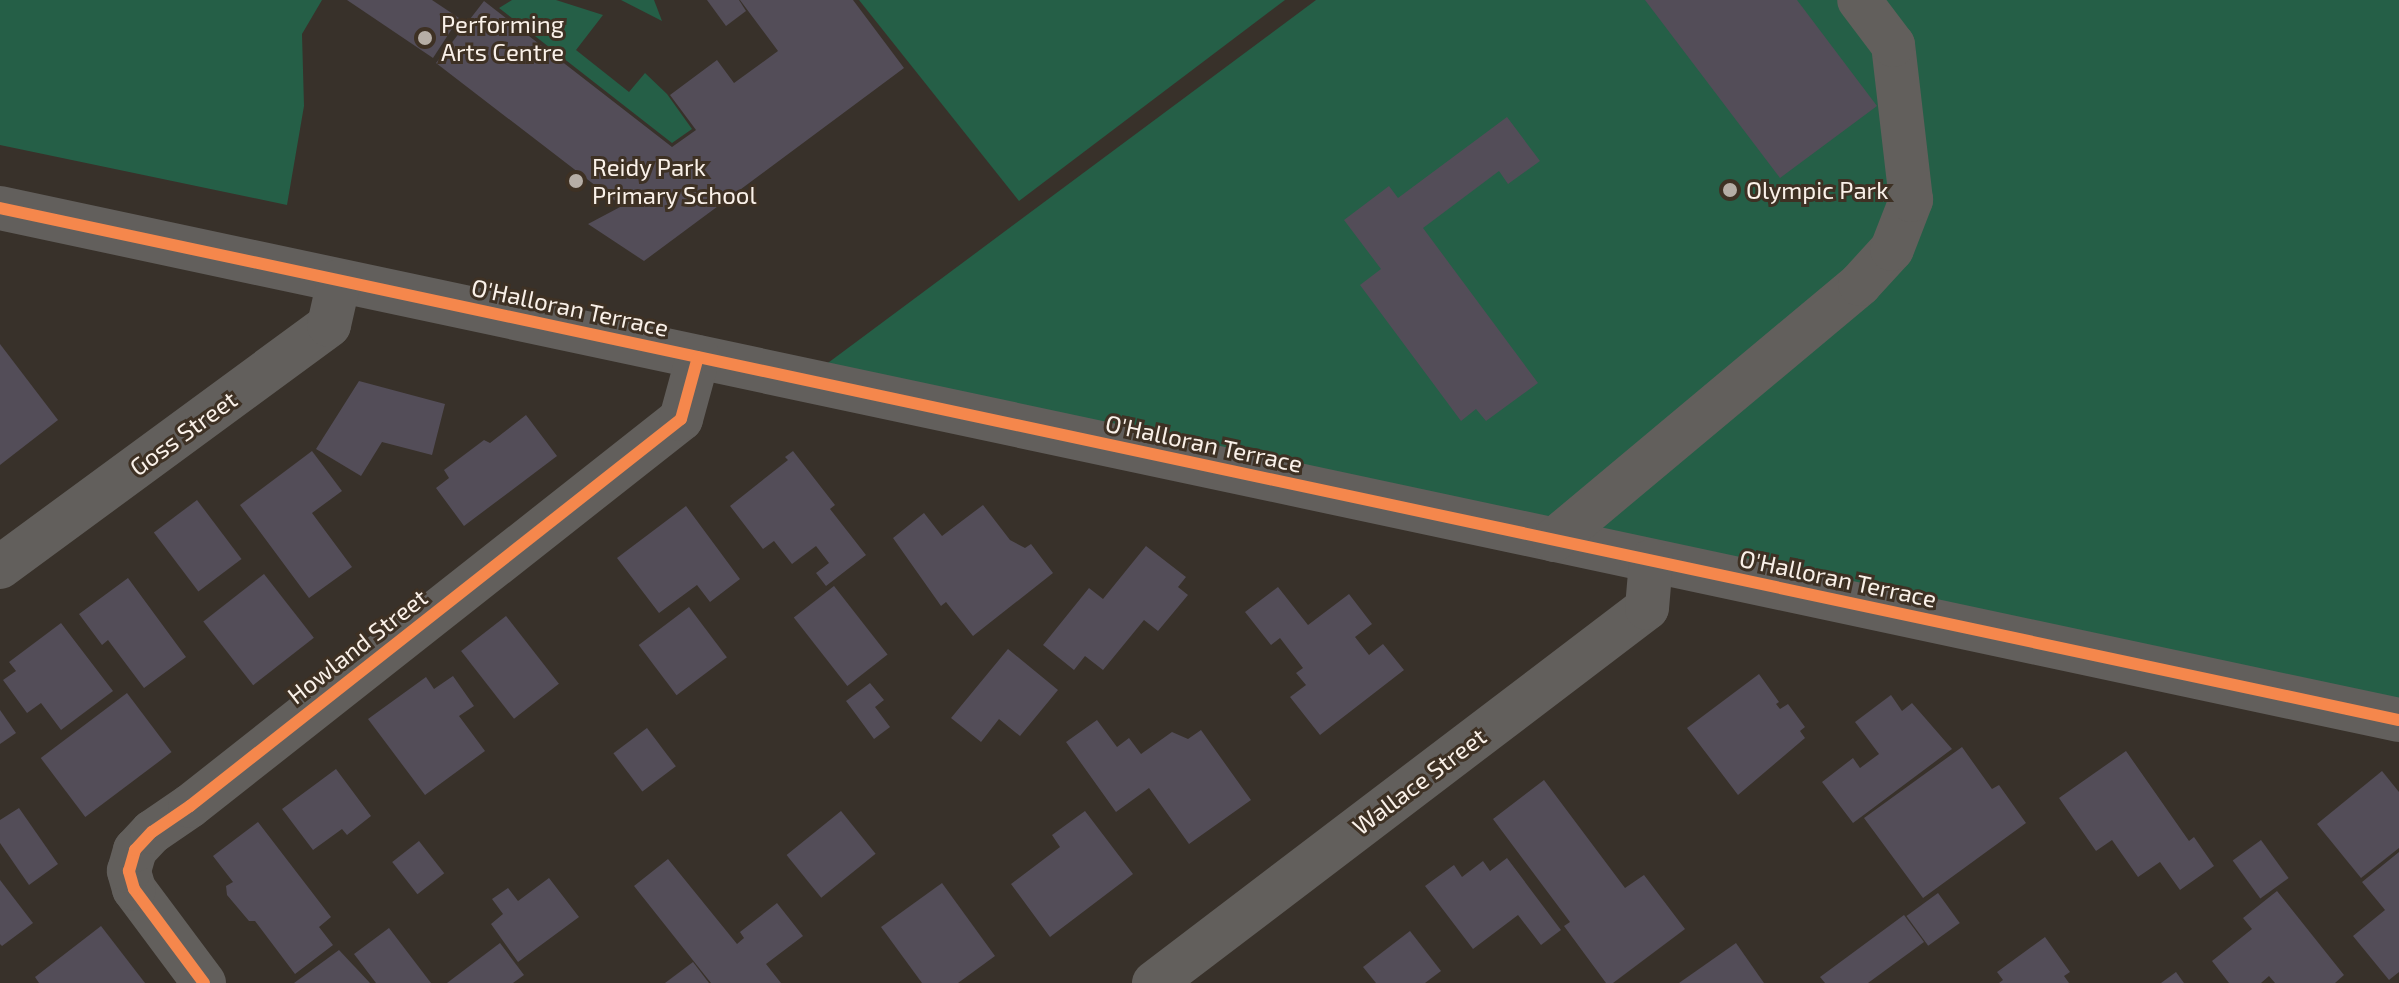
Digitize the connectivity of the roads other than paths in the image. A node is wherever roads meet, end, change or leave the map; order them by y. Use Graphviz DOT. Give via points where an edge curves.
graph roads {
  1 [pos="1859,0"];
  2 [pos="0,208"];
  3 [pos="339,281"];
  4 [pos="698,357"];
  5 [pos="1554,540"];
  6 [pos="1651,561"];
  7 [pos="0,567"];
  8 [pos="2399,720"];
  9 [pos="204,983"];
  10 [pos="1154,983"];
  1 -- 5 [label="street" via="1893,45 1911,200 1892,249 1860,284"];
  2 -- 3 [label="street, O'Halloran Terrace"];
  3 -- 4 [label="street, O'Halloran Terrace"];
  3 -- 7 [label="street, Goss Street" via="329,325"];
  4 -- 5 [label="street, O'Halloran Terrace"];
  4 -- 9 [label="street, Howland Street" via="681,419 135,850 129,871 134,889"];
  5 -- 6 [label="street, O'Halloran Terrace"];
  6 -- 8 [label="street, O'Halloran Terrace"];
  6 -- 10 [label="street, Wallace Street" via="1647,608"];
}
